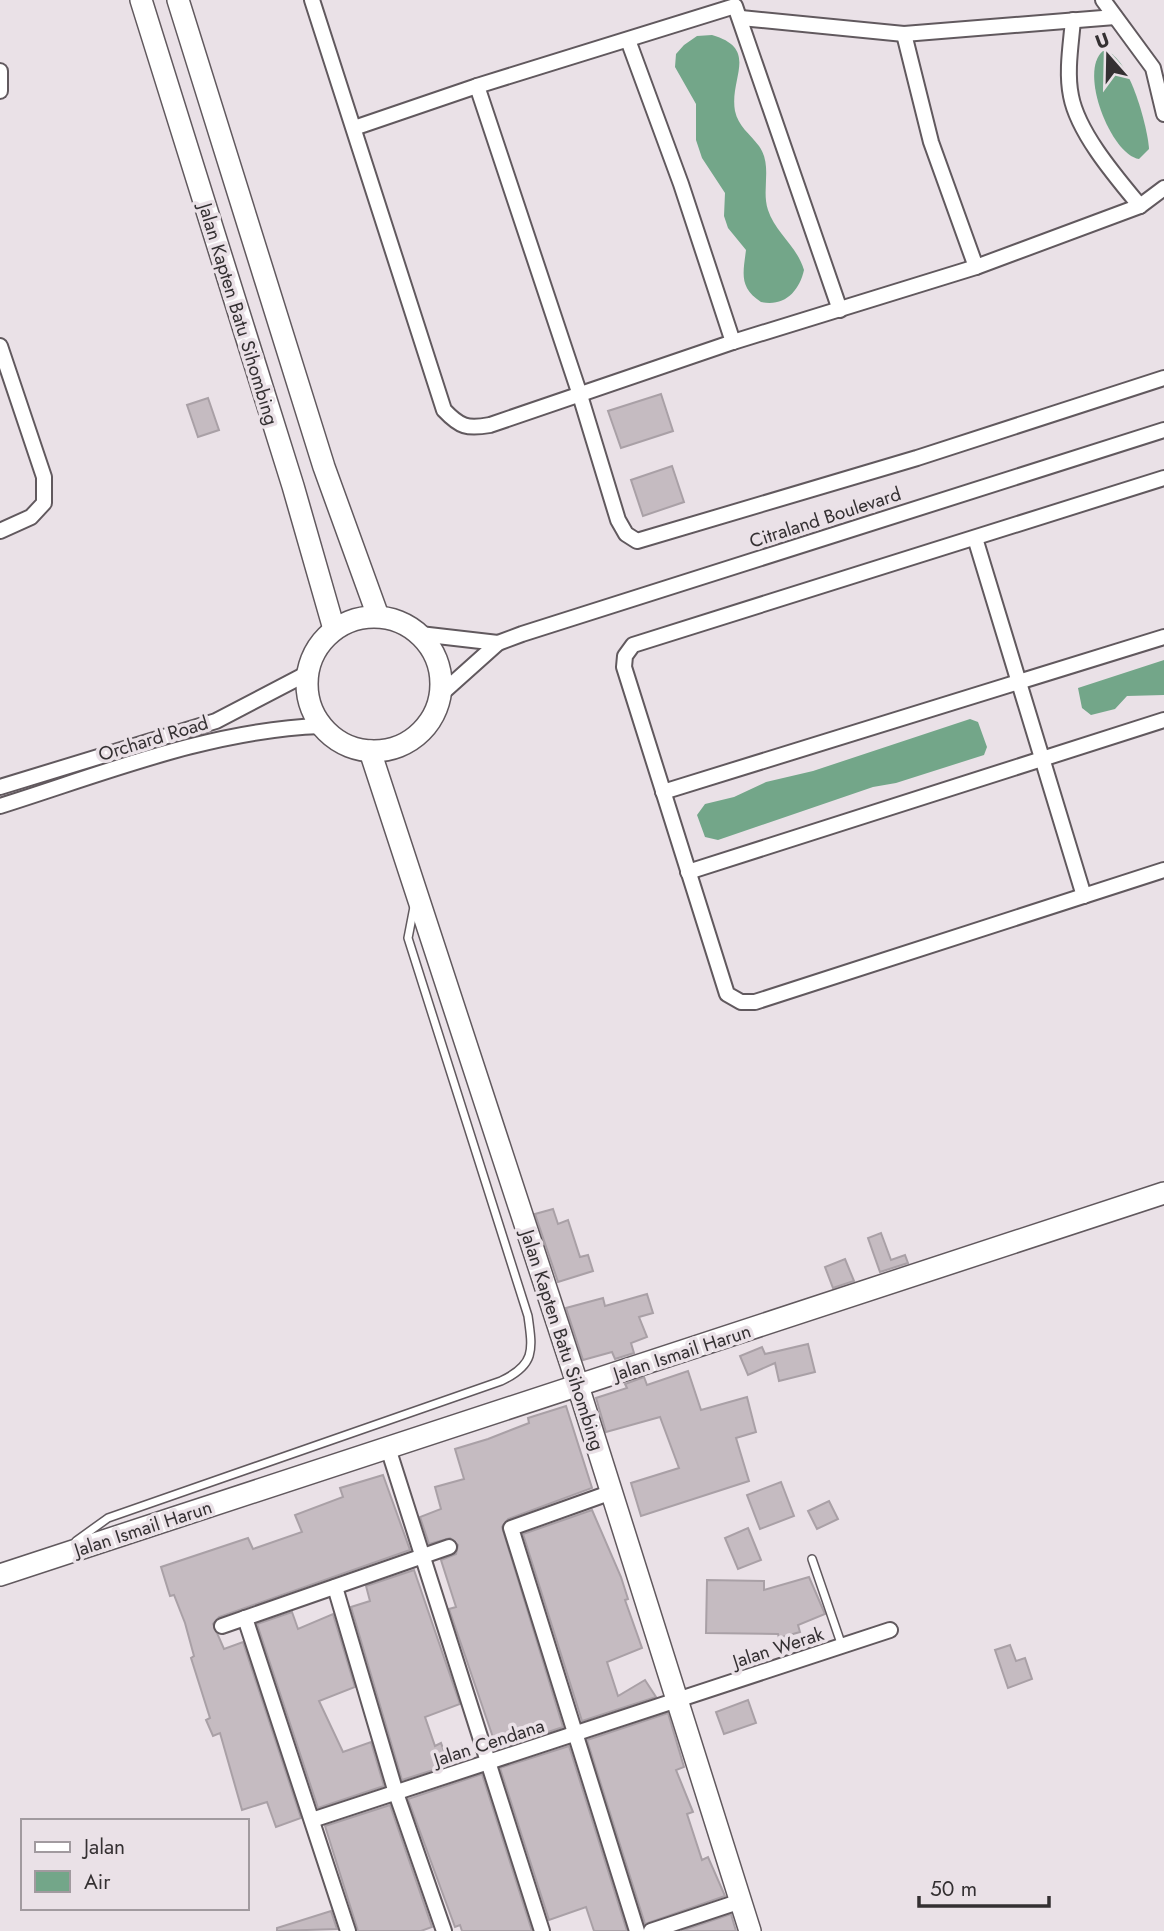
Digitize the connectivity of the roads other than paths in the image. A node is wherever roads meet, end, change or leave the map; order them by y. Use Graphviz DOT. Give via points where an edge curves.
graph roads {
  1 [pos="141,0"];
  2 [pos="178,0"];
  3 [pos="312,0"];
  4 [pos="1103,0"];
  5 [pos="737,8"];
  6 [pos="1115,17"];
  7 [pos="1073,20"];
  8 [pos="904,34"];
  9 [pos="628,40"];
  10 [pos="1158,69"];
  11 [pos="0,71"];
  12 [pos="477,86"];
  13 [pos="0,91"];
  14 [pos="1162,98"];
  15 [pos="1164,114"];
  16 [pos="354,128"];
  17 [pos="1164,188"];
  18 [pos="1140,206"];
  19 [pos="976,267"];
  20 [pos="840,310"];
  21 [pos="733,342"];
  22 [pos="0,346"];
  23 [pos="1164,378"];
  24 [pos="579,392"];
  25 [pos="1164,430"];
  26 [pos="1164,478"];
  27 [pos="0,531"];
  28 [pos="975,538"];
  29 [pos="378,616"];
  30 [pos="334,629"];
  31 [pos="420,634"];
  32 [pos="1164,638"];
  33 [pos="498,643"];
  34 [pos="306,674"];
  35 [pos="1019,682"];
  36 [pos="441,694"];
  37 [pos="1164,720"];
  38 [pos="321,726"];
  39 [pos="370,751"];
  40 [pos="1042,759"];
  41 [pos="0,787"];
  42 [pos="663,792"];
  43 [pos="0,806"];
  44 [pos="1164,870"];
  45 [pos="688,872"];
  46 [pos="418,896"];
  47 [pos="1084,896"];
  48 [pos="1164,1192"];
  49 [pos="578,1386"];
  50 [pos="388,1448"];
  51 [pos="612,1492"];
  52 [pos="449,1547"];
  53 [pos="424,1555"];
  54 [pos="56,1556"];
  55 [pos="813,1559"];
  56 [pos="0,1575"];
  57 [pos="335,1587"];
  58 [pos="245,1618"];
  59 [pos="222,1626"];
  60 [pos="890,1630"];
  61 [pos="842,1646"];
  62 [pos="677,1700"];
  63 [pos="575,1734"];
  64 [pos="489,1762"];
  65 [pos="396,1793"];
  66 [pos="312,1820"];
  67 [pos="741,1901"];
  68 [pos="348,1931"];
  69 [pos="444,1931"];
  70 [pos="542,1931"];
  71 [pos="637,1931"];
  72 [pos="651,1931"];
  73 [pos="750,1931"];
  1 -- 30 [label="street, Jalan Kapten Batu Sihombing"];
  2 -- 29 [label="street, Jalan Kapten Batu Sihombing" via="324,467"];
  3 -- 16 [label="street"];
  4 -- 6 [label="street"];
  5 -- 8 [label="street"];
  5 -- 9 [label="street"];
  5 -- 20 [label="street"];
  6 -- 7 [label="street"];
  6 -- 10 [label="street"];
  7 -- 8 [label="street"];
  7 -- 18 [label="street" via="1071,96 1078,118"];
  8 -- 19 [label="street" via="931,142"];
  9 -- 12 [label="street"];
  9 -- 21 [label="street"];
  10 -- 14 [label="street"];
  11 -- 13 [label="street"];
  12 -- 16 [label="street"];
  12 -- 24 [label="street"];
  14 -- 15 [label="street"];
  16 -- 24 [label="street" via="444,410 468,429"];
  17 -- 18 [label="street"];
  18 -- 19 [label="street"];
  19 -- 20 [label="street"];
  20 -- 21 [label="street"];
  21 -- 24 [label="street"];
  22 -- 27 [label="street" via="44,477 44,503 31,517"];
  23 -- 24 [label="street" via="637,541 618,520"];
  25 -- 33 [label="street, Citraland Boulevard"];
  26 -- 28 [label="street"];
  28 -- 35 [label="street"];
  28 -- 42 [label="street" via="634,645 625,656 624,667"];
  29 -- 30 [label="street" via="355,619"];
  29 -- 31 [label="street" via="394,619"];
  30 -- 34 [label="street" via="316,649"];
  31 -- 33 [label="street, Citraland Boulevard"];
  31 -- 36 [label="street" via="438,662"];
  32 -- 35 [label="street"];
  33 -- 36 [label="street, Citraland Boulevard"];
  34 -- 38 [label="street" via="308,702"];
  34 -- 41 [label="street, Orchard Road" via="216,721"];
  35 -- 40 [label="street"];
  35 -- 42 [label="street"];
  36 -- 39 [label="street" via="432,717 416,736 387,750"];
  37 -- 40 [label="street"];
  38 -- 39 [label="street" via="343,744"];
  38 -- 43 [label="street, Orchard Road" via="223,736"];
  39 -- 46 [label="street, Jalan Kapten Batu Sihombing"];
  40 -- 45 [label="street"];
  40 -- 47 [label="street"];
  42 -- 45 [label="street"];
  44 -- 47 [label="street"];
  45 -- 47 [label="street" via="727,994 741,1002 755,1002"];
  46 -- 49 [label="street, Jalan Kapten Batu Sihombing"];
  46 -- 54 [label="lane" via="408,938 528,1316 532,1345 527,1362 520,1372 501,1381 108,1518"];
  48 -- 49 [label="street, Jalan Ismail Harun"];
  49 -- 50 [label="street, Jalan Ismail Harun"];
  49 -- 51 [label="street, Jalan Kapten Batu Sihombing"];
  50 -- 53 [label="street"];
  50 -- 54 [label="street, Jalan Ismail Harun"];
  51 -- 62 [label="street, Jalan Kapten Batu Sihombing"];
  51 -- 63 [label="street" via="511,1528"];
  52 -- 53 [label="street"];
  53 -- 57 [label="street"];
  53 -- 64 [label="street"];
  54 -- 56 [label="street, Jalan Ismail Harun"];
  55 -- 61 [label="lane"];
  57 -- 58 [label="street"];
  57 -- 65 [label="street"];
  58 -- 59 [label="street"];
  58 -- 66 [label="street"];
  60 -- 61 [label="street, Jalan Werak"];
  61 -- 62 [label="street, Jalan Werak"];
  62 -- 63 [label="street, Jalan Cendana"];
  62 -- 67 [label="street, Jalan Kapten Batu Sihombing"];
  63 -- 64 [label="street, Jalan Cendana"];
  63 -- 71 [label="street"];
  64 -- 65 [label="street, Jalan Cendana"];
  64 -- 70 [label="street"];
  65 -- 66 [label="street, Jalan Cendana"];
  65 -- 69 [label="street"];
  66 -- 68 [label="street"];
  67 -- 72 [label="street"];
  67 -- 73 [label="street, Jalan Kapten Batu Sihombing"];
}
